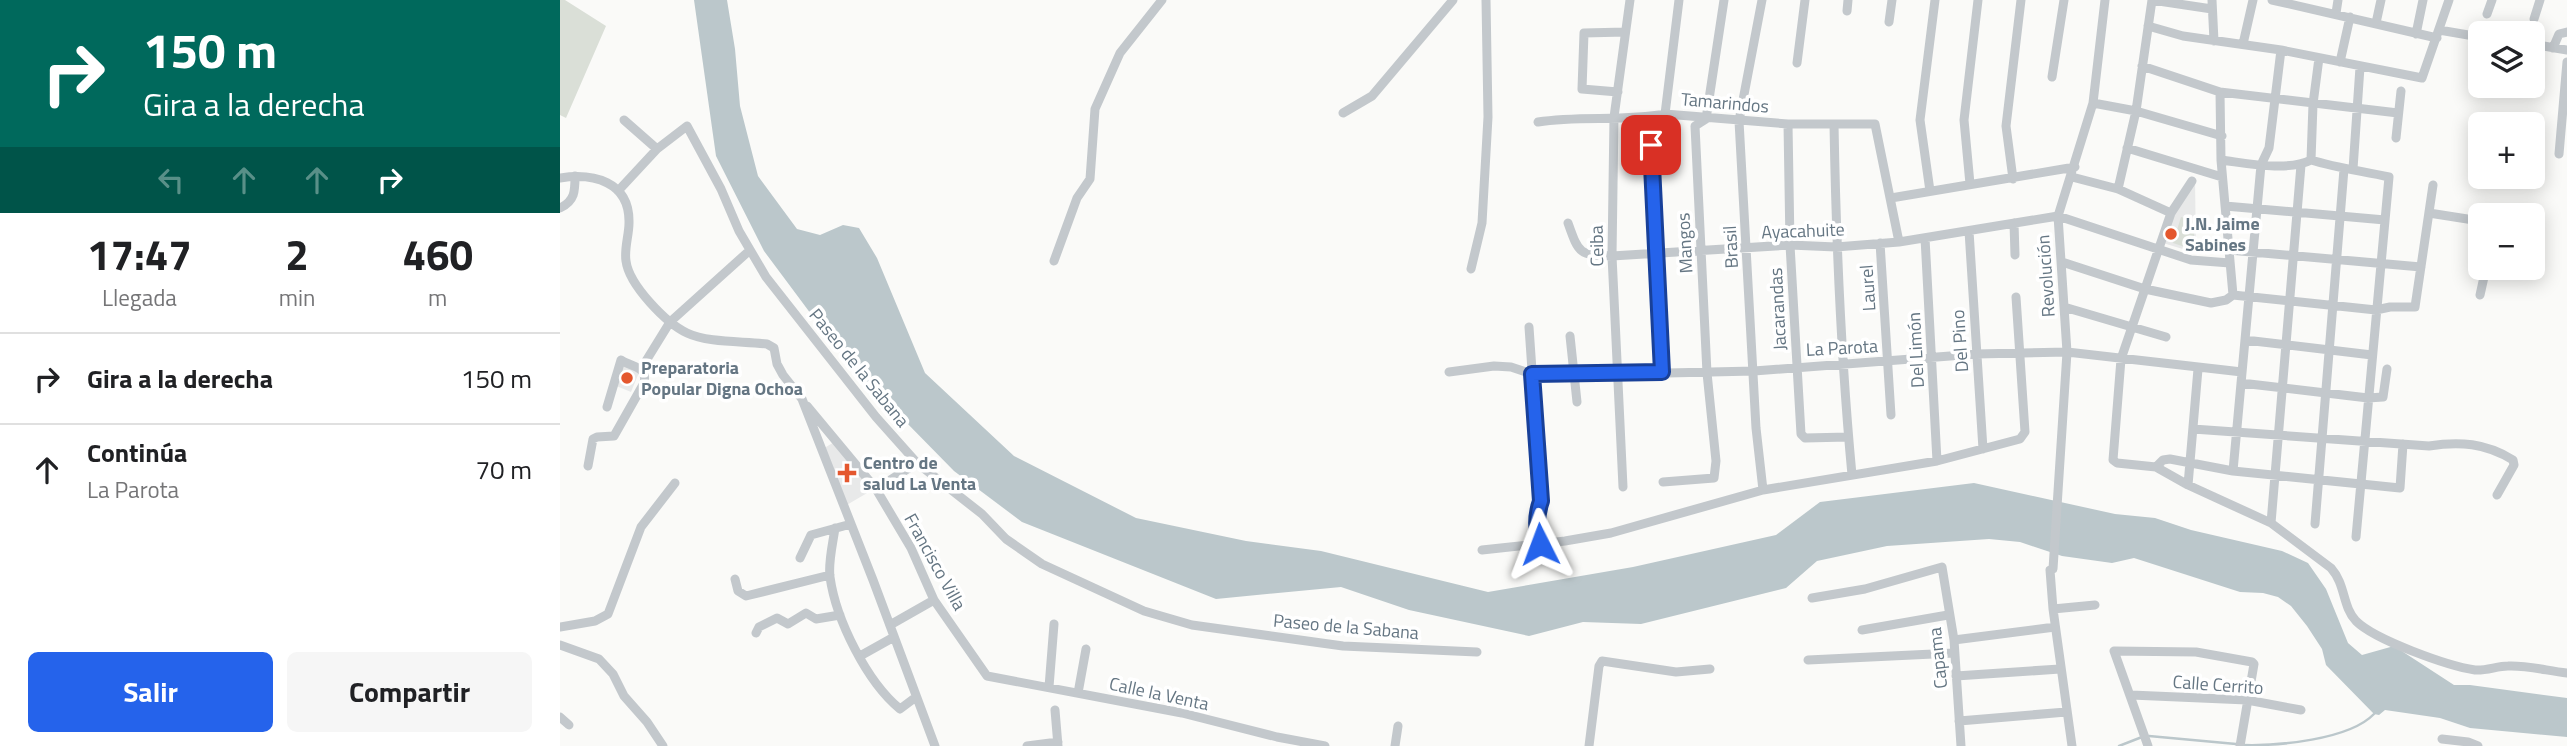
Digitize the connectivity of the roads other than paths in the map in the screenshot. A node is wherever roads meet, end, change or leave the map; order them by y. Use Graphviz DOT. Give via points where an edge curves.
graph roads {
  1 [pos="1162,0"];
  2 [pos="1453,0"];
  3 [pos="1486,0"];
  4 [pos="1630,0"];
  5 [pos="1679,0"];
  6 [pos="1724,0"];
  7 [pos="1762,0"];
  8 [pos="1805,0"];
  9 [pos="1849,0"];
  10 [pos="1892,0"];
  11 [pos="1935,0"];
  12 [pos="1978,0"];
  13 [pos="2021,0"];
  14 [pos="2064,0"];
  15 [pos="2105,0"];
  16 [pos="2152,0"];
  17 [pos="2253,0"];
  18 [pos="2272,0"];
  19 [pos="2338,0"];
  20 [pos="2381,0"];
  21 [pos="2423,0"];
  22 [pos="2449,0"];
  23 [pos="2492,0"];
  24 [pos="2540,0"];
  25 [pos="2176,2"];
  26 [pos="2295,3"];
  27 [pos="2212,4"];
  28 [pos="1847,11"];
  29 [pos="2336,13"];
  30 [pos="2487,14"];
  31 [pos="2350,17"];
  32 [pos="2534,19"];
  33 [pos="1889,22"];
  34 [pos="2376,23"];
  35 [pos="2148,26"];
  36 [pos="1625,32"];
  37 [pos="2567,32"];
  38 [pos="2416,34"];
  39 [pos="2438,34"];
  40 [pos="2468,36"];
  41 [pos="2214,41"];
  42 [pos="2243,44"];
  43 [pos="2545,46"];
  44 [pos="2553,48"];
  45 [pos="2281,50"];
  46 [pos="2567,50"];
  47 [pos="2319,58"];
  48 [pos="2340,62"];
  49 [pos="2567,62"];
  50 [pos="1797,63"];
  51 [pos="2143,66"];
  52 [pos="2360,67"];
  53 [pos="2052,77"];
  54 [pos="2401,91"];
  55 [pos="1618,92"];
  56 [pos="2220,92"];
  57 [pos="2276,100"];
  58 [pos="2093,103"];
  59 [pos="2313,104"];
  60 [pos="2358,107"];
  61 [pos="2136,111"];
  62 [pos="1343,113"];
  63 [pos="2398,113"];
  64 [pos="1665,114"];
  65 [pos="1614,117"];
  66 [pos="1649,117"];
  67 [pos="1706,119"];
  68 [pos="624,120"];
  69 [pos="1739,121"];
  70 [pos="1538,122"];
  71 [pos="1788,124"];
  72 [pos="1834,124"];
  73 [pos="2222,136"];
  74 [pos="2396,138"];
  75 [pos="2127,148"];
  76 [pos="657,149"];
  77 [pos="2559,154"];
  78 [pos="2221,160"];
  79 [pos="2311,160"];
  80 [pos="2261,165"];
  81 [pos="2301,166"];
  82 [pos="2348,169"];
  83 [pos="2073,172"];
  84 [pos="575,176"];
  85 [pos="560,177"];
  86 [pos="2222,177"];
  87 [pos="2012,179"];
  88 [pos="2192,181"];
  89 [pos="1970,184"];
  90 [pos="2434,185"];
  91 [pos="2118,189"];
  92 [pos="618,191"];
  93 [pos="1930,191"];
  94 [pos="1891,198"];
  95 [pos="2225,206"];
  96 [pos="560,208"];
  97 [pos="2257,209"];
  98 [pos="2299,212"];
  99 [pos="2171,213"];
  100 [pos="2429,213"];
  101 [pos="2058,215"];
  102 [pos="2342,216"];
  103 [pos="2468,219"];
  104 [pos="2385,220"];
  105 [pos="1568,223"];
  106 [pos="2014,223"];
  107 [pos="1969,231"];
  108 [pos="1925,238"];
  109 [pos="1899,242"];
  110 [pos="1880,243"];
  111 [pos="1790,245"];
  112 [pos="1836,247"];
  113 [pos="1748,249"];
  114 [pos="2157,249"];
  115 [pos="2229,250"];
  116 [pos="749,251"];
  117 [pos="1701,252"];
  118 [pos="2253,252"];
  119 [pos="1657,255"];
  120 [pos="2015,255"];
  121 [pos="1612,256"];
  122 [pos="2295,256"];
  123 [pos="2338,260"];
  124 [pos="1054,261"];
  125 [pos="2062,262"];
  126 [pos="2230,263"];
  127 [pos="2381,263"];
  128 [pos="2421,267"];
  129 [pos="1471,270"];
  130 [pos="2483,280"];
  131 [pos="2145,289"];
  132 [pos="2233,295"];
  133 [pos="2480,295"];
  134 [pos="2016,297"];
  135 [pos="2249,297"];
  136 [pos="2291,301"];
  137 [pos="2334,306"];
  138 [pos="2064,307"];
  139 [pos="2376,310"];
  140 [pos="670,322"];
  141 [pos="1529,327"];
  142 [pos="2134,328"];
  143 [pos="1570,336"];
  144 [pos="2166,337"];
  145 [pos="2245,340"];
  146 [pos="2287,344"];
  147 [pos="2330,349"];
  148 [pos="2067,352"];
  149 [pos="1976,354"];
  150 [pos="2019,354"];
  151 [pos="2372,355"];
  152 [pos="1932,357"];
  153 [pos="2121,359"];
  154 [pos="1889,362"];
  155 [pos="1842,363"];
  156 [pos="1797,366"];
  157 [pos="641,369"];
  158 [pos="2198,369"];
  159 [pos="2387,369"];
  160 [pos="1754,371"];
  161 [pos="1449,372"];
  162 [pos="1662,372"];
  163 [pos="2242,372"];
  164 [pos="1707,373"];
  165 [pos="1532,374"];
  166 [pos="1619,374"];
  167 [pos="1576,375"];
  168 [pos="2241,383"];
  169 [pos="2283,388"];
  170 [pos="2326,391"];
  171 [pos="2368,398"];
  172 [pos="802,399"];
  173 [pos="1577,402"];
  174 [pos="607,407"];
  175 [pos="1891,415"];
  176 [pos="2193,429"];
  177 [pos="2237,432"];
  178 [pos="2278,435"];
  179 [pos="1848,438"];
  180 [pos="2322,439"];
  181 [pos="2364,442"];
  182 [pos="2403,444"];
  183 [pos="1983,449"];
  184 [pos="1937,461"];
  185 [pos="917,463"];
  186 [pos="2190,463"];
  187 [pos="588,466"];
  188 [pos="2156,467"];
  189 [pos="2233,471"];
  190 [pos="1852,475"];
  191 [pos="2275,476"];
  192 [pos="2318,481"];
  193 [pos="1663,482"];
  194 [pos="675,483"];
  195 [pos="2188,485"];
  196 [pos="2359,485"];
  197 [pos="1623,487"];
  198 [pos="876,489"];
  199 [pos="1763,490"];
  200 [pos="2497,495"];
  201 [pos="2271,523"];
  202 [pos="2315,524"];
  203 [pos="842,526"];
  204 [pos="2356,537"];
  205 [pos="1540,544"];
  206 [pos="1482,550"];
  207 [pos="800,558"];
  208 [pos="830,575"];
  209 [pos="735,579"];
  210 [pos="1812,598"];
  211 [pos="934,600"];
  212 [pos="2095,605"];
  213 [pos="2053,610"];
  214 [pos="840,615"];
  215 [pos="1948,615"];
  216 [pos="1055,624"];
  217 [pos="890,625"];
  218 [pos="560,627"];
  219 [pos="2055,627"];
  220 [pos="1863,630"];
  221 [pos="756,633"];
  222 [pos="894,637"];
  223 [pos="1954,640"];
  224 [pos="560,645"];
  225 [pos="1086,649"];
  226 [pos="1477,652"];
  227 [pos="1954,653"];
  228 [pos="860,656"];
  229 [pos="1808,660"];
  230 [pos="1710,669"];
  231 [pos="2060,669"];
  232 [pos="2567,673"];
  233 [pos="987,676"];
  234 [pos="1956,676"];
  235 [pos="1049,687"];
  236 [pos="1078,693"];
  237 [pos="2131,695"];
  238 [pos="916,697"];
  239 [pos="2247,699"];
  240 [pos="1055,709"];
  241 [pos="2301,710"];
  242 [pos="2066,712"];
  243 [pos="560,717"];
  244 [pos="1959,721"];
  245 [pos="569,725"];
  246 [pos="1398,726"];
  247 [pos="2442,739"];
  248 [pos="2240,743"];
  249 [pos="1058,744"];
  250 [pos="2148,745"];
  251 [pos="663,746"];
  252 [pos="935,746"];
  253 [pos="1027,746"];
  254 [pos="1325,746"];
  255 [pos="1395,746"];
  256 [pos="1589,746"];
  257 [pos="1961,746"];
  258 [pos="2072,746"];
  259 [pos="2478,746"];
  1 -- 124 [label="street" via="1120,53 1095,109 1090,179 1077,198"];
  2 -- 62 [label="street" via="1372,96"];
  3 -- 129 [label="street" via="1486,157 1482,223"];
  4 -- 36 [label="street, Ceiba"];
  5 -- 64 [label="street"];
  6 -- 67 [label="street"];
  7 -- 69 [label="street, Brasil"];
  8 -- 50 [label="street"];
  9 -- 28 [label="street"];
  10 -- 33 [label="street"];
  11 -- 93 [label="street" via="1920,120"];
  12 -- 89 [label="street" via="1964,120"];
  13 -- 87 [label="street" via="2006,126"];
  14 -- 53 [label="street"];
  15 -- 58 [label="street, Revolución"];
  16 -- 25 [label="street"];
  16 -- 35 [label="street"];
  17 -- 42 [label="street"];
  18 -- 26 [label="street"];
  19 -- 29 [label="street"];
  20 -- 34 [label="street"];
  21 -- 38 [label="street"];
  22 -- 39 [label="street"];
  23 -- 30 [label="street"];
  24 -- 32 [label="street"];
  25 -- 27 [label="street"];
  26 -- 29 [label="street"];
  27 -- 41 [label="street"];
  29 -- 31 [label="street"];
  31 -- 34 [label="street"];
  31 -- 48 [label="street"];
  34 -- 38 [label="street"];
  35 -- 41 [label="street"];
  35 -- 51 [label="street"];
  36 -- 55 [label="street, Ceiba"];
  36 -- 55 [label="street" via="1584,33 1582,89"];
  37 -- 44 [label="street" via="2559,34"];
  38 -- 39 [label="street"];
  39 -- 40 [label="street"];
  39 -- 52 [label="street" via="2422,78"];
  41 -- 42 [label="street"];
  42 -- 45 [label="street"];
  43 -- 44 [label="street"];
  44 -- 46 [label="street"];
  45 -- 47 [label="street"];
  45 -- 57 [label="street"];
  47 -- 48 [label="street"];
  47 -- 59 [label="street"];
  48 -- 52 [label="street"];
  49 -- 77 [label="street"];
  51 -- 56 [label="street"];
  51 -- 61 [label="street"];
  52 -- 60 [label="street"];
  54 -- 63 [label="street"];
  55 -- 65 [label="street, Ceiba"];
  56 -- 57 [label="street"];
  56 -- 73 [label="street"];
  57 -- 59 [label="street"];
  57 -- 80 [label="street" via="2269,148"];
  58 -- 61 [label="street"];
  58 -- 83 [label="street, Revolución"];
  59 -- 60 [label="street"];
  59 -- 79 [label="street"];
  60 -- 63 [label="street"];
  60 -- 82 [label="street"];
  61 -- 73 [label="street"];
  61 -- 75 [label="street"];
  63 -- 74 [label="street"];
  64 -- 66 [label="street, Tamarindos"];
  64 -- 67 [label="street, Tamarindos"];
  65 -- 66 [label="street, Tamarindos"];
  65 -- 70 [label="street, Tamarindos"];
  65 -- 121 [label="street, Ceiba"];
  66 -- 119 [label="street"];
  67 -- 69 [label="street, Tamarindos"];
  67 -- 117 [label="street, Mangos" via="1695,126"];
  68 -- 76 [label="street"];
  69 -- 71 [label="street, Tamarindos"];
  69 -- 113 [label="street, Brasil"];
  71 -- 72 [label="street, Tamarindos"];
  71 -- 111 [label="street, Jacarandas"];
  72 -- 94 [label="street, Tamarindos" via="1875,124"];
  72 -- 112 [label="street"];
  73 -- 78 [label="street"];
  75 -- 86 [label="street"];
  75 -- 91 [label="street"];
  76 -- 92 [label="street"];
  76 -- 116 [label="street, Paseo de la Sabana" via="687,126"];
  78 -- 80 [label="street"];
  78 -- 86 [label="street"];
  79 -- 81 [label="street"];
  79 -- 82 [label="street"];
  80 -- 81 [label="street"];
  80 -- 97 [label="street"];
  81 -- 98 [label="street"];
  82 -- 102 [label="street"];
  82 -- 104 [label="street" via="2389,177"];
  83 -- 87 [label="street"];
  83 -- 91 [label="street"];
  83 -- 101 [label="street, Revolución"];
  84 -- 85 [label="street"];
  84 -- 92 [label="street" via="594,177"];
  84 -- 96 [label="street" via="572,200"];
  86 -- 95 [label="street"];
  87 -- 89 [label="street"];
  88 -- 99 [label="street"];
  89 -- 93 [label="street"];
  90 -- 100 [label="street"];
  91 -- 99 [label="street"];
  92 -- 140 [label="street" via="629,220 626,261 642,293"];
  93 -- 94 [label="street"];
  94 -- 109 [label="street"];
  95 -- 97 [label="street"];
  95 -- 115 [label="street"];
  97 -- 98 [label="street"];
  97 -- 118 [label="street"];
  98 -- 102 [label="street"];
  98 -- 122 [label="street"];
  99 -- 114 [label="street"];
  100 -- 103 [label="street"];
  100 -- 128 [label="street"];
  101 -- 106 [label="street, Ayacahuite"];
  101 -- 114 [label="street"];
  101 -- 125 [label="street, Revolución"];
  102 -- 104 [label="street"];
  102 -- 123 [label="street"];
  104 -- 127 [label="street"];
  105 -- 121 [label="street, Ayacahuite" via="1577,249 1586,256"];
  106 -- 107 [label="street, Ayacahuite"];
  106 -- 120 [label="street"];
  107 -- 108 [label="street, Ayacahuite"];
  107 -- 149 [label="street, Del Pino"];
  108 -- 109 [label="street, Ayacahuite"];
  108 -- 152 [label="street, Del Limón"];
  109 -- 110 [label="street, Ayacahuite"];
  110 -- 112 [label="street, Ayacahuite"];
  110 -- 154 [label="street, Laurel"];
  111 -- 112 [label="street, Ayacahuite"];
  111 -- 113 [label="street, Ayacahuite"];
  111 -- 156 [label="street, Jacarandas"];
  112 -- 155 [label="street"];
  113 -- 117 [label="street, Ayacahuite"];
  113 -- 160 [label="street, Brasil"];
  114 -- 126 [label="street" via="2191,260"];
  114 -- 131 [label="street"];
  115 -- 118 [label="street"];
  115 -- 126 [label="street"];
  116 -- 140 [label="street"];
  116 -- 185 [label="street, Paseo de la Sabana" via="780,298"];
  117 -- 119 [label="street, Ayacahuite"];
  117 -- 164 [label="street, Mangos"];
  118 -- 122 [label="street"];
  118 -- 135 [label="street"];
  119 -- 121 [label="street, Ayacahuite"];
  119 -- 162 [label="street"];
  121 -- 166 [label="street, Ceiba"];
  122 -- 123 [label="street"];
  122 -- 136 [label="street"];
  123 -- 127 [label="street"];
  123 -- 137 [label="street"];
  125 -- 131 [label="street"];
  125 -- 138 [label="street, Revolución"];
  126 -- 132 [label="street"];
  127 -- 128 [label="street"];
  127 -- 139 [label="street"];
  128 -- 139 [label="street" via="2415,307"];
  130 -- 133 [label="street"];
  131 -- 132 [label="street" via="2211,303"];
  131 -- 142 [label="street"];
  132 -- 135 [label="street"];
  134 -- 150 [label="street"];
  135 -- 136 [label="street"];
  135 -- 145 [label="street"];
  136 -- 137 [label="street"];
  136 -- 146 [label="street"];
  137 -- 139 [label="street"];
  137 -- 147 [label="street"];
  138 -- 142 [label="street"];
  138 -- 148 [label="street, Revolución"];
  139 -- 151 [label="street"];
  140 -- 157 [label="street"];
  140 -- 172 [label="street" via="704,338 774,348 783,375"];
  141 -- 165 [label="street"];
  142 -- 144 [label="street"];
  142 -- 153 [label="street"];
  143 -- 167 [label="street"];
  145 -- 146 [label="street"];
  145 -- 163 [label="street"];
  146 -- 147 [label="street"];
  146 -- 169 [label="street"];
  147 -- 151 [label="street"];
  147 -- 170 [label="street"];
  148 -- 150 [label="street, La Parota"];
  148 -- 153 [label="street, La Parota"];
  148 -- 213 [label="street, Revolución" via="2050,570"];
  149 -- 150 [label="street, La Parota"];
  149 -- 152 [label="street, La Parota"];
  149 -- 183 [label="street, Del Pino"];
  150 -- 183 [label="street" via="2024,437"];
  151 -- 171 [label="street"];
  152 -- 154 [label="street, La Parota"];
  152 -- 184 [label="street, Del Limón"];
  153 -- 158 [label="street, La Parota"];
  153 -- 188 [label="street" via="2113,460"];
  154 -- 155 [label="street, La Parota"];
  154 -- 175 [label="street, Laurel"];
  155 -- 156 [label="street, La Parota"];
  155 -- 179 [label="street"];
  156 -- 160 [label="street, La Parota"];
  156 -- 179 [label="street, Jacarandas" via="1801,434 1805,438"];
  157 -- 174 [label="street" via="621,360"];
  157 -- 187 [label="street" via="645,380 614,436 595,438"];
  158 -- 163 [label="street, La Parota"];
  158 -- 176 [label="street"];
  159 -- 171 [label="street" via="2383,397"];
  160 -- 164 [label="street, La Parota"];
  160 -- 199 [label="street, Brasil"];
  161 -- 165 [label="street, La Parota" via="1494,366"];
  162 -- 164 [label="street, La Parota"];
  162 -- 166 [label="street, La Parota"];
  163 -- 168 [label="street"];
  164 -- 193 [label="street, Mangos" via="1714,478"];
  165 -- 167 [label="street, La Parota"];
  165 -- 205 [label="street"];
  166 -- 167 [label="street, La Parota"];
  166 -- 197 [label="street, Ceiba"];
  167 -- 173 [label="street"];
  168 -- 169 [label="street"];
  168 -- 177 [label="street"];
  169 -- 170 [label="street"];
  169 -- 178 [label="street"];
  170 -- 171 [label="street"];
  170 -- 180 [label="street"];
  171 -- 181 [label="street"];
  172 -- 198 [label="street, Francisco Villa"];
  172 -- 203 [label="street"];
  176 -- 177 [label="street"];
  176 -- 186 [label="street"];
  177 -- 178 [label="street"];
  177 -- 189 [label="street"];
  178 -- 180 [label="street"];
  178 -- 191 [label="street"];
  179 -- 190 [label="street"];
  180 -- 181 [label="street"];
  180 -- 192 [label="street"];
  181 -- 182 [label="street"];
  181 -- 196 [label="street"];
  182 -- 196 [label="street" via="2400,488"];
  182 -- 200 [label="street" via="2484,445 2509,457 2514,465"];
  183 -- 184 [label="street"];
  184 -- 190 [label="street"];
  185 -- 198 [label="street"];
  185 -- 226 [label="street, Paseo de la Sabana" via="1042,564 1144,611 1192,625 1332,645"];
  186 -- 188 [label="street" via="2170,459"];
  186 -- 189 [label="street"];
  186 -- 195 [label="street"];
  188 -- 195 [label="street"];
  189 -- 191 [label="street"];
  190 -- 199 [label="street"];
  191 -- 192 [label="street"];
  191 -- 201 [label="street"];
  192 -- 196 [label="street"];
  192 -- 202 [label="street"];
  194 -- 218 [label="street" via="641,527 608,614"];
  195 -- 201 [label="street"];
  196 -- 204 [label="street"];
  198 -- 211 [label="street, Francisco Villa" via="911,548"];
  199 -- 205 [label="street" via="1611,533"];
  201 -- 232 [label="street" via="2339,576 2347,611 2370,631 2418,652 2479,670 2509,666"];
  203 -- 207 [label="street" via="811,534"];
  203 -- 208 [label="street"];
  203 -- 217 [label="street"];
  205 -- 206 [label="street"];
  208 -- 209 [label="street" via="746,596 738,591"];
  208 -- 214 [label="street"];
  210 -- 215 [label="street, Capama" via="1865,589 1942,567"];
  211 -- 217 [label="street"];
  211 -- 233 [label="street, Francisco Villa"];
  212 -- 213 [label="street"];
  213 -- 219 [label="street, Revolución"];
  214 -- 221 [label="street" via="816,619 806,613 788,624 777,618"];
  214 -- 228 [label="street"];
  215 -- 220 [label="street"];
  215 -- 223 [label="street, Capama"];
  216 -- 235 [label="street"];
  217 -- 222 [label="street"];
  219 -- 223 [label="street"];
  219 -- 231 [label="street, Revolución"];
  222 -- 228 [label="street"];
  222 -- 238 [label="street"];
  223 -- 227 [label="street, Capama"];
  224 -- 251 [label="street" via="599,659"];
  225 -- 236 [label="street"];
  227 -- 229 [label="street"];
  227 -- 234 [label="street, Capama"];
  228 -- 238 [label="street" via="886,698 900,709"];
  230 -- 256 [label="street" via="1676,671 1602,661"];
  231 -- 234 [label="street"];
  231 -- 242 [label="street, Revolución"];
  233 -- 235 [label="street, Calle la Venta"];
  234 -- 244 [label="street, Capama"];
  235 -- 236 [label="street, Calle la Venta"];
  236 -- 254 [label="street, Calle la Venta"];
  237 -- 239 [label="street, Calle Cerrito"];
  237 -- 239 [label="street" via="2114,651 2196,652 2246,659 2253,664"];
  237 -- 250 [label="street"];
  238 -- 252 [label="street"];
  239 -- 241 [label="street, Calle Cerrito"];
  239 -- 248 [label="street"];
  240 -- 249 [label="street"];
  242 -- 244 [label="street"];
  242 -- 258 [label="street, Revolución"];
  243 -- 245 [label="street"];
  244 -- 257 [label="street, Capama"];
  246 -- 255 [label="street"];
  247 -- 259 [label="street"];
  249 -- 253 [label="street"];
}
